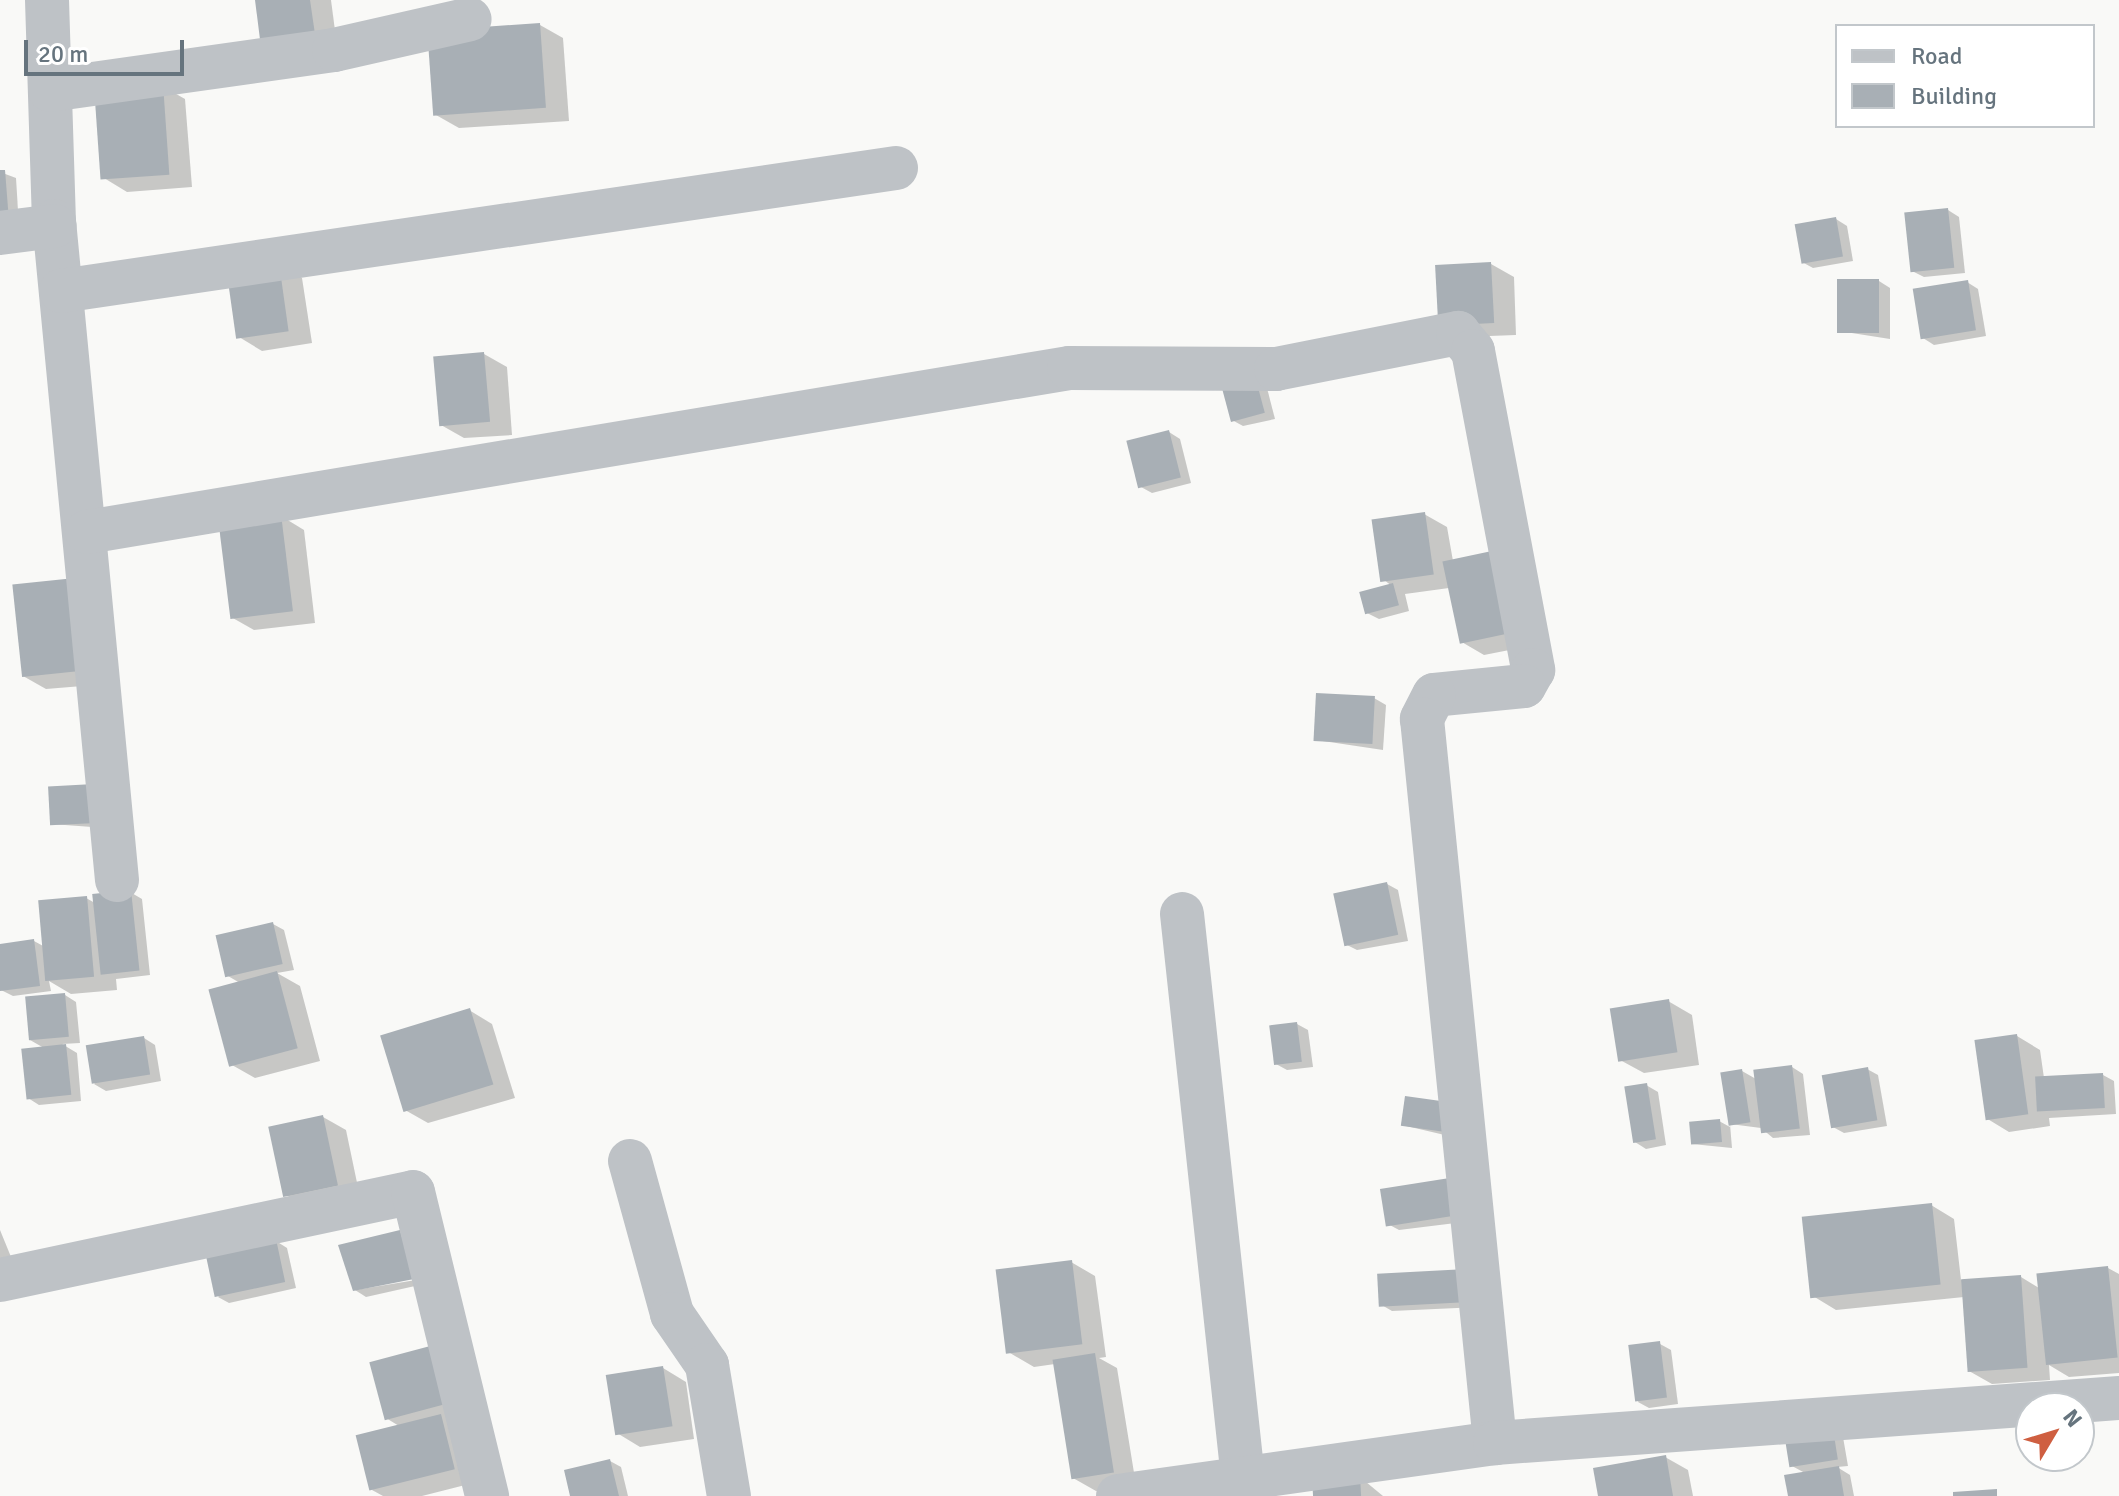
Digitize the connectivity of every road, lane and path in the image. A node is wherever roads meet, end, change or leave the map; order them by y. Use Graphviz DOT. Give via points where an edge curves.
graph roads {
  1 [pos="47,0"];
  2 [pos="470,19"];
  3 [pos="50,90"];
  4 [pos="896,168"];
  5 [pos="55,226"];
  6 [pos="0,233"];
  7 [pos="61,291"];
  8 [pos="87,532"];
  9 [pos="117,880"];
  10 [pos="1182,914"];
  11 [pos="630,1161"];
  12 [pos="0,1280"];
  13 [pos="2119,1398"];
  14 [pos="1495,1443"];
  15 [pos="1243,1478"];
  16 [pos="1132,1495"];
  17 [pos="487,1496"];
  18 [pos="729,1496"];
  1 -- 3 [label="street"];
  2 -- 3 [label="street" via="334,50"];
  3 -- 5 [label="street"];
  4 -- 7 [label="street"];
  5 -- 6 [label="street"];
  5 -- 7 [label="street"];
  7 -- 8 [label="street"];
  8 -- 9 [label="street"];
  8 -- 14 [label="street" via="1069,368 1276,369 1458,333 1473,351 1533,670 1524,686 1434,695 1422,719"];
  10 -- 15 [label="street"];
  11 -- 18 [label="street" via="676,1326 707,1365"];
  12 -- 17 [label="street" via="413,1192"];
  13 -- 14 [label="street"];
  14 -- 15 [label="street"];
  15 -- 16 [label="street"];
}
